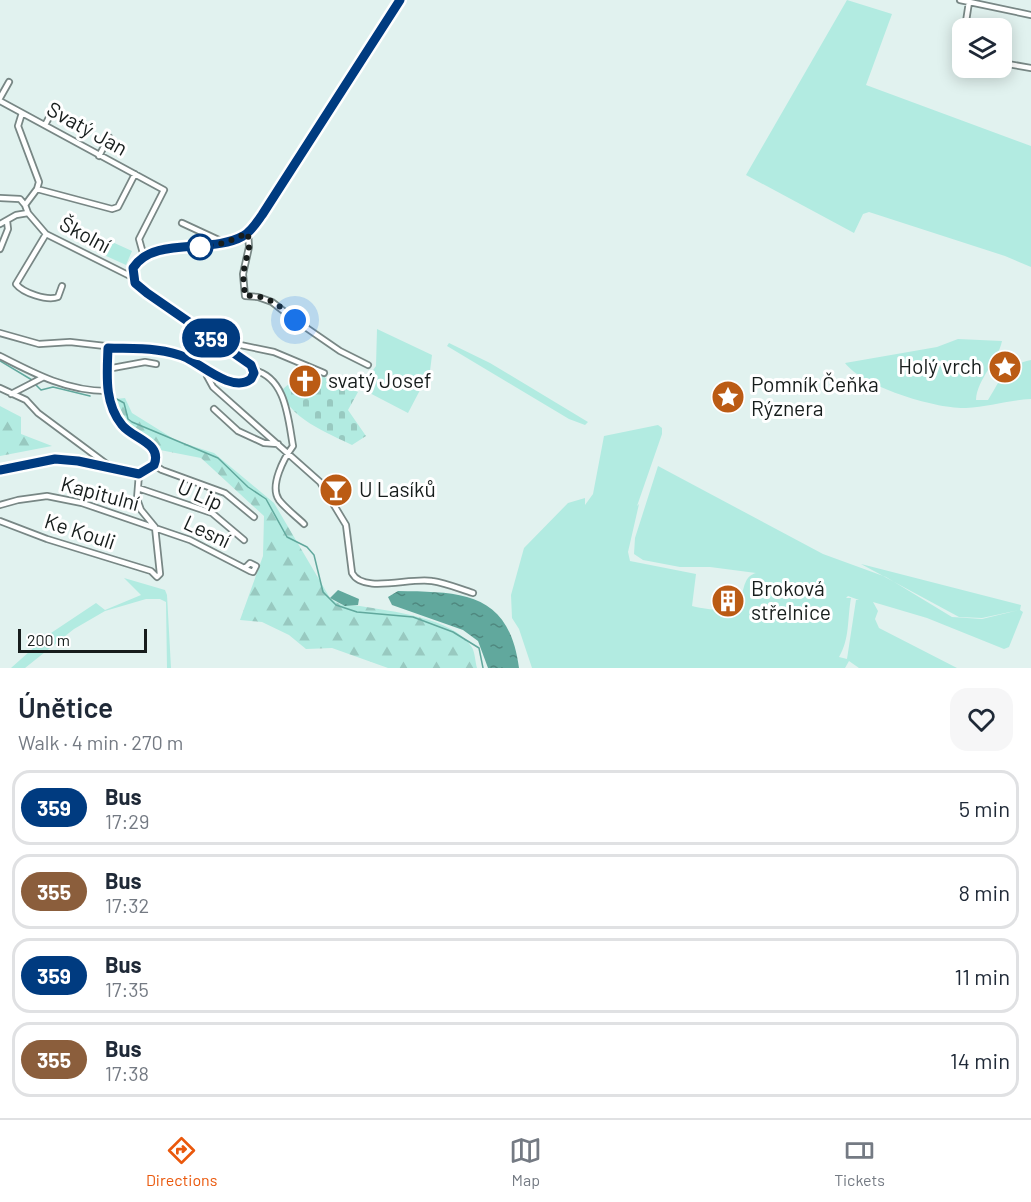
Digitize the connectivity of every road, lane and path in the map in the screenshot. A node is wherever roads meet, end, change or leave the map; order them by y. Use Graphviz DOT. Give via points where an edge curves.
graph roads {
  1 [pos="400,0"];
  2 [pos="960,0"];
  3 [pos="969,2"];
  4 [pos="1031,15"];
  5 [pos="967,18"];
  6 [pos="1012,65"];
  7 [pos="1031,68"];
  8 [pos="9,82"];
  9 [pos="0,100"];
  10 [pos="54,108"];
  11 [pos="22,113"];
  12 [pos="45,125"];
  13 [pos="109,137"];
  14 [pos="99,156"];
  15 [pos="135,174"];
  16 [pos="37,189"];
  17 [pos="0,198"];
  18 [pos="25,205"];
  19 [pos="28,213"];
  20 [pos="7,221"];
  21 [pos="182,223"];
  22 [pos="0,224"];
  23 [pos="248,233"];
  24 [pos="46,234"];
  25 [pos="224,243"];
  26 [pos="0,249"];
  27 [pos="144,257"];
  28 [pos="132,277"];
  29 [pos="62,286"];
  30 [pos="0,333"];
  31 [pos="220,344"];
  32 [pos="108,348"];
  33 [pos="0,356"];
  34 [pos="156,364"];
  35 [pos="368,365"];
  36 [pos="107,369"];
  37 [pos="253,370"];
  38 [pos="324,373"];
  39 [pos="207,376"];
  40 [pos="41,379"];
  41 [pos="0,388"];
  42 [pos="107,391"];
  43 [pos="11,394"];
  44 [pos="214,409"];
  45 [pos="278,444"];
  46 [pos="288,452"];
  47 [pos="154,465"];
  48 [pos="113,468"];
  49 [pos="0,470"];
  50 [pos="139,474"];
  51 [pos="138,488"];
  52 [pos="0,505"];
  53 [pos="141,510"];
  54 [pos="254,517"];
  55 [pos="134,519"];
  56 [pos="0,521"];
  57 [pos="304,524"];
  58 [pos="155,527"];
  59 [pos="244,540"];
  60 [pos="244,568"];
  61 [pos="472,593"];
  1 -- 23 [label="street"];
  2 -- 3 [label="street"];
  3 -- 4 [label="street"];
  3 -- 5 [label="street"];
  6 -- 7 [label="street"];
  8 -- 9 [label="street"];
  9 -- 11 [label="street, Svatý Jan"];
  10 -- 12 [label="street"];
  11 -- 12 [label="street, Svatý Jan"];
  11 -- 16 [label="street, Svatý Jan" via="18,126 39,182"];
  12 -- 14 [label="street, Svatý Jan"];
  13 -- 14 [label="street"];
  14 -- 15 [label="street, Svatý Jan"];
  15 -- 16 [label="street, Svatý Jan" via="118,207 112,209"];
  15 -- 27 [label="street, Svatý Jan" via="164,190 139,239"];
  16 -- 18 [label="street"];
  17 -- 18 [label="street" via="20,199"];
  18 -- 19 [label="street"];
  19 -- 20 [label="street" via="16,214"];
  19 -- 24 [label="street, Školní"];
  20 -- 22 [label="street"];
  20 -- 26 [label="street"];
  21 -- 25 [label="street"];
  23 -- 25 [label="street"];
  23 -- 35 [label="street" via="243,274 245,296 272,302 340,351"];
  24 -- 28 [label="street, Školní"];
  24 -- 29 [label="street" via="16,284 21,291 53,299"];
  25 -- 27 [label="street" via="153,252"];
  27 -- 28 [label="street" via="133,268"];
  28 -- 31 [label="street, Školní" via="147,293"];
  30 -- 32 [label="street" via="39,344 70,342"];
  31 -- 37 [label="street, Školní"];
  31 -- 38 [label="street" via="274,352"];
  32 -- 36 [label="street"];
  32 -- 37 [label="street" via="175,354 236,382 249,381"];
  33 -- 40 [label="street"];
  34 -- 36 [label="street" via="145,362"];
  36 -- 42 [label="street"];
  37 -- 46 [label="street, Školní" via="265,372 280,389 293,446"];
  39 -- 45 [label="street" via="213,387"];
  40 -- 42 [label="street"];
  40 -- 43 [label="street"];
  41 -- 43 [label="street"];
  42 -- 47 [label="street" via="127,430 153,448 157,457"];
  43 -- 48 [label="street" via="26,400"];
  44 -- 45 [label="street" via="238,431 264,443"];
  45 -- 46 [label="street"];
  46 -- 57 [label="street" via="276,491 278,500"];
  46 -- 61 [label="street" via="320,482 345,521 355,579 364,584 433,581"];
  47 -- 50 [label="street"];
  47 -- 54 [label="street" via="225,493"];
  48 -- 49 [label="street" via="55,459"];
  48 -- 50 [label="street"];
  50 -- 51 [label="street"];
  51 -- 53 [label="street"];
  51 -- 59 [label="street, U Lip" via="212,513"];
  52 -- 55 [label="street, Kapitulní" via="47,496"];
  53 -- 55 [label="street"];
  53 -- 58 [label="street"];
  55 -- 58 [label="street, Kapitulní"];
  56 -- 58 [label="street, Ke Kouli" via="151,571 158,577"];
  58 -- 60 [label="street, Lesní"];
}
